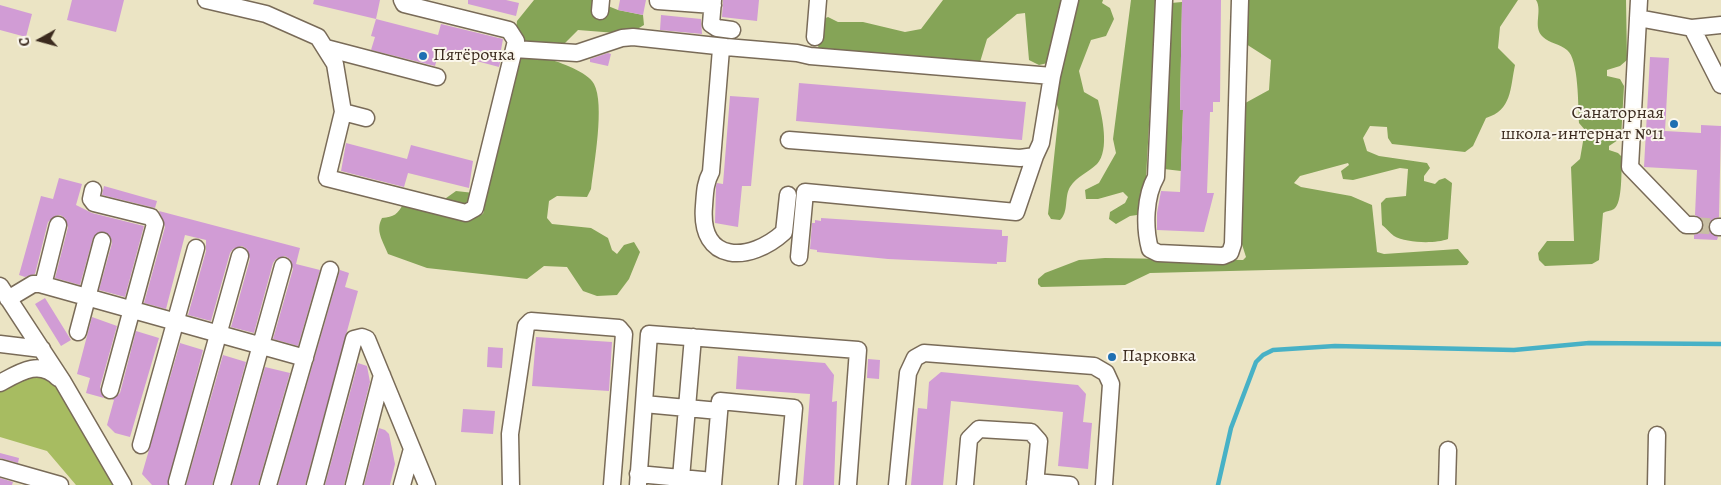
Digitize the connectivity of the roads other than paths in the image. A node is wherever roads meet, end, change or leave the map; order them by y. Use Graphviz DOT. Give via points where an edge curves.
graph roads {
  1 [pos="206,0"];
  2 [pos="402,0"];
  3 [pos="818,0"];
  4 [pos="1070,0"];
  5 [pos="1164,0"];
  6 [pos="1240,0"];
  7 [pos="1639,0"];
  8 [pos="658,1"];
  9 [pos="713,2"];
  10 [pos="268,7"];
  11 [pos="1638,18"];
  12 [pos="1721,25"];
  13 [pos="1692,28"];
  14 [pos="732,30"];
  15 [pos="815,37"];
  16 [pos="726,47"];
  17 [pos="326,48"];
  18 [pos="514,49"];
  19 [pos="1052,76"];
  20 [pos="437,77"];
  21 [pos="1721,85"];
  22 [pos="343,112"];
  23 [pos="366,118"];
  24 [pos="789,140"];
  25 [pos="1035,156"];
  26 [pos="93,190"];
  27 [pos="788,195"];
  28 [pos="1694,225"];
  29 [pos="58,226"];
  30 [pos="102,241"];
  31 [pos="196,248"];
  32 [pos="240,256"];
  33 [pos="799,257"];
  34 [pos="283,266"];
  35 [pos="330,270"];
  36 [pos="43,285"];
  37 [pos="4,293"];
  38 [pos="87,298"];
  39 [pos="132,310"];
  40 [pos="175,322"];
  41 [pos="78,332"];
  42 [pos="218,334"];
  43 [pos="694,337"];
  44 [pos="0,344"];
  45 [pos="261,346"];
  46 [pos="42,349"];
  47 [pos="304,358"];
  48 [pos="382,376"];
  49 [pos="63,382"];
  50 [pos="0,383"];
  51 [pos="110,390"];
  52 [pos="644,404"];
  53 [pos="687,408"];
  54 [pos="720,411"];
  55 [pos="1657,435"];
  56 [pos="141,445"];
  57 [pos="412,449"];
  58 [pos="1448,450"];
  59 [pos="0,468"];
  60 [pos="681,478"];
  61 [pos="638,480"];
  62 [pos="177,482"];
  63 [pos="713,483"];
  64 [pos="1035,484"];
  65 [pos="60,485"];
  66 [pos="123,485"];
  67 [pos="222,485"];
  68 [pos="268,485"];
  69 [pos="315,485"];
  70 [pos="354,485"];
  71 [pos="402,485"];
  72 [pos="427,485"];
  73 [pos="511,485"];
  74 [pos="612,485"];
  75 [pos="787,485"];
  76 [pos="848,485"];
  77 [pos="897,485"];
  78 [pos="965,485"];
  79 [pos="1070,485"];
  80 [pos="1104,485"];
  81 [pos="1447,485"];
  82 [pos="1656,485"];
  1 -- 10 [label="street"];
  2 -- 18 [label="street" via="404,4 509,30 516,40"];
  3 -- 15 [label="street"];
  4 -- 19 [label="street"];
  5 -- 6 [label="street" via="1156,177 1149,190 1147,238 1150,249 1158,253 1224,256 1230,253 1233,244"];
  7 -- 11 [label="street"];
  8 -- 9 [label="street"];
  9 -- 14 [label="street" via="712,24"];
  10 -- 17 [label="street" via="318,37"];
  11 -- 13 [label="street"];
  11 -- 28 [label="street" via="1630,166 1686,225"];
  12 -- 13 [label="street"];
  13 -- 21 [label="street"];
  16 -- 18 [label="street" via="634,37 577,53"];
  16 -- 19 [label="street"];
  16 -- 27 [label="street" via="719,55 711,172 706,182 703,223 706,234 722,250 734,252 757,249 773,242 784,232"];
  17 -- 20 [label="street"];
  17 -- 22 [label="street" via="335,64"];
  18 -- 22 [label="street" via="475,208 466,213 327,178"];
  19 -- 25 [label="street" via="1041,144"];
  22 -- 23 [label="street"];
  24 -- 25 [label="street" via="1020,158"];
  25 -- 33 [label="street" via="1016,212 805,192"];
  26 -- 39 [label="street" via="91,199 94,203 151,217 155,224"];
  29 -- 36 [label="street"];
  30 -- 38 [label="street"];
  31 -- 40 [label="street"];
  32 -- 42 [label="street"];
  34 -- 45 [label="street"];
  35 -- 47 [label="street"];
  36 -- 37 [label="street" via="32,284"];
  36 -- 38 [label="street"];
  37 -- 46 [label="street"];
  38 -- 39 [label="street"];
  38 -- 41 [label="street"];
  39 -- 40 [label="street"];
  39 -- 51 [label="street"];
  40 -- 42 [label="street"];
  40 -- 56 [label="street"];
  42 -- 45 [label="street"];
  42 -- 62 [label="street"];
  43 -- 52 [label="street" via="649,334"];
  43 -- 53 [label="street"];
  43 -- 76 [label="street" via="858,350"];
  44 -- 46 [label="street"];
  45 -- 47 [label="street"];
  45 -- 67 [label="street"];
  46 -- 49 [label="street"];
  47 -- 68 [label="street"];
  48 -- 57 [label="street"];
  48 -- 69 [label="street" via="366,339 354,339"];
  48 -- 70 [label="street"];
  49 -- 50 [label="street" via="43,367 23,371"];
  49 -- 66 [label="street"];
  52 -- 53 [label="street"];
  52 -- 61 [label="street"];
  53 -- 54 [label="street"];
  53 -- 60 [label="street"];
  54 -- 63 [label="street"];
  54 -- 75 [label="street" via="720,402 794,408"];
  55 -- 82 [label="street"];
  57 -- 71 [label="street"];
  57 -- 72 [label="street"];
  58 -- 81 [label="street"];
  59 -- 65 [label="street"];
  60 -- 61 [label="street"];
  60 -- 63 [label="street"];
  64 -- 78 [label="street" via="1039,441 1031,432 979,429 969,439"];
  64 -- 79 [label="street"];
  73 -- 74 [label="street" via="510,434 526,326 531,321 619,328 624,334"];
  77 -- 80 [label="street" via="908,373 915,358 924,353 1094,366 1106,373 1111,384"];
}
